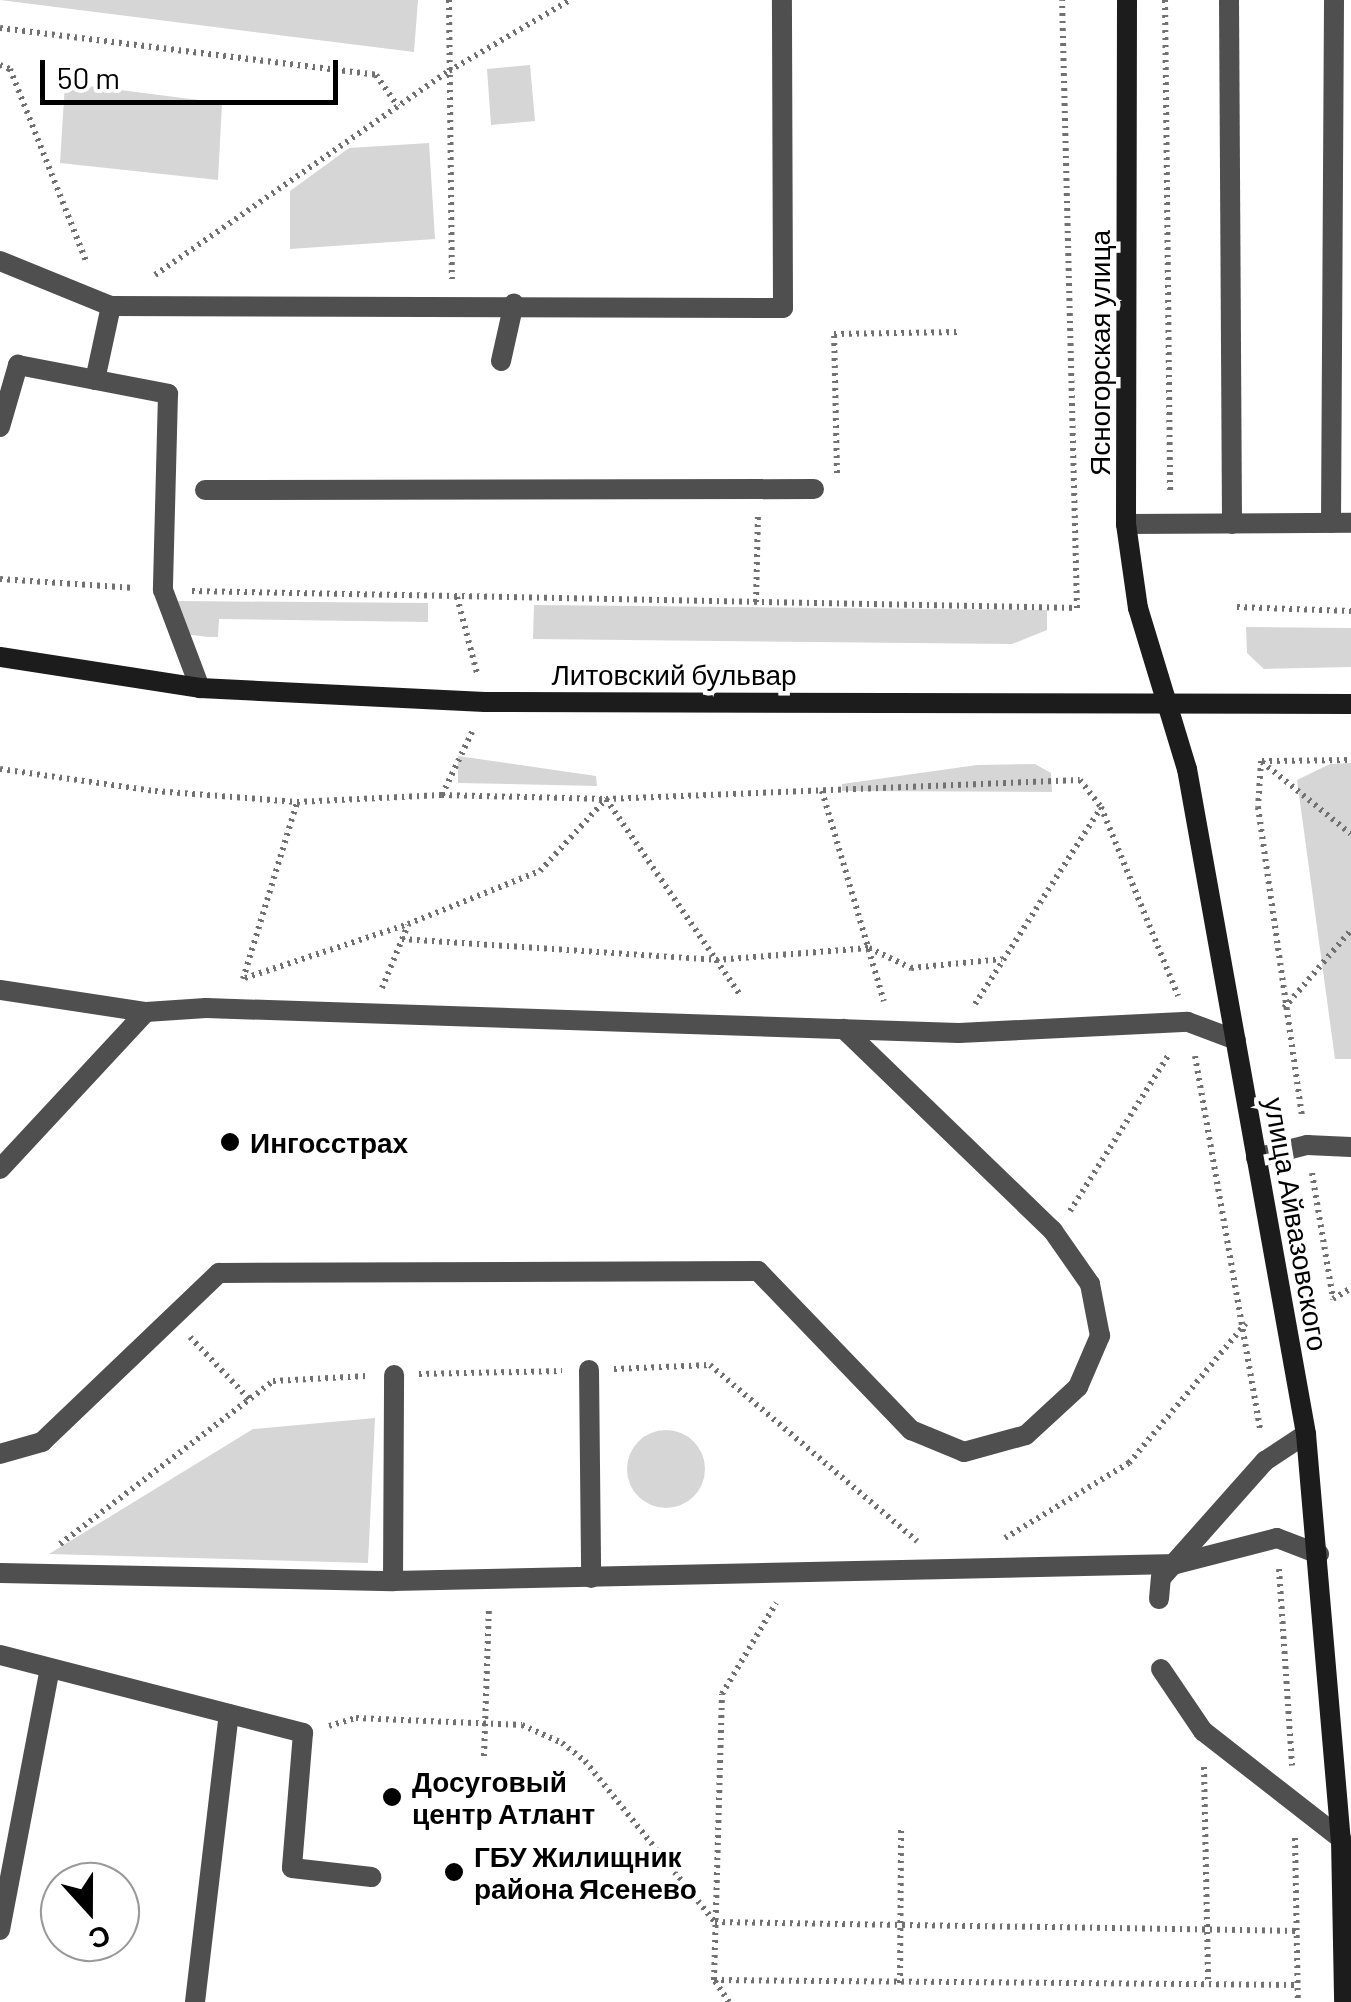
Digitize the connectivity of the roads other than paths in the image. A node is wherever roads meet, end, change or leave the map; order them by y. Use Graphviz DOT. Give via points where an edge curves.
graph roads {
  1 [pos="782,0"];
  2 [pos="1127,0"];
  3 [pos="1229,0"];
  4 [pos="1334,0"];
  5 [pos="0,262"];
  6 [pos="514,303"];
  7 [pos="111,306"];
  8 [pos="501,361"];
  9 [pos="95,380"];
  10 [pos="0,427"];
  11 [pos="814,489"];
  12 [pos="206,490"];
  13 [pos="1341,523"];
  14 [pos="1126,524"];
  15 [pos="1232,524"];
  16 [pos="0,657"];
  17 [pos="200,688"];
  18 [pos="1167,701"];
  19 [pos="1351,704"];
  20 [pos="0,990"];
  21 [pos="146,1012"];
  22 [pos="844,1029"];
  23 [pos="1236,1040"];
  24 [pos="1351,1148"];
  25 [pos="1256,1158"];
  26 [pos="0,1169"];
  27 [pos="589,1370"];
  28 [pos="394,1375"];
  29 [pos="1306,1434"];
  30 [pos="0,1454"];
  31 [pos="1319,1554"];
  32 [pos="1176,1564"];
  33 [pos="10,1574"];
  34 [pos="591,1578"];
  35 [pos="393,1581"];
  36 [pos="1159,1599"];
  37 [pos="0,1655"];
  38 [pos="1161,1668"];
  39 [pos="50,1669"];
  40 [pos="229,1714"];
  41 [pos="1341,1838"];
  42 [pos="371,1877"];
  43 [pos="0,1930"];
  44 [pos="195,2002"];
  45 [pos="1344,2002"];
  1 -- 6 [label="lane" via="783,308"];
  2 -- 14 [label="main road, Ясногорская улица"];
  3 -- 15 [label="lane"];
  4 -- 13 [label="lane"];
  5 -- 7 [label="lane"];
  6 -- 7 [label="lane"];
  6 -- 8 [label="lane"];
  7 -- 9 [label="lane"];
  9 -- 10 [label="lane" via="18,364"];
  9 -- 17 [label="lane" via="168,394 163,590"];
  11 -- 12 [label="lane"];
  13 -- 15 [label="lane"];
  14 -- 15 [label="lane"];
  14 -- 18 [label="main road, Ясногорская улица" via="1138,608"];
  16 -- 17 [label="main road, Литовский бульвар"];
  17 -- 18 [label="main road, Литовский бульвар" via="485,702"];
  18 -- 19 [label="main road, Литовский бульвар"];
  18 -- 23 [label="main road, улица Айвазовского" via="1187,769"];
  20 -- 21 [label="lane"];
  21 -- 22 [label="lane" via="206,1008"];
  21 -- 26 [label="lane"];
  22 -- 23 [label="lane" via="959,1033 1188,1022"];
  22 -- 30 [label="lane" via="1053,1231 1090,1284 1100,1336 1093,1353 1078,1387 1026,1435 964,1452 911,1430 758,1270 219,1273 42,1442"];
  23 -- 25 [label="main road, улица Айвазовского"];
  24 -- 25 [label="lane" via="1307,1145"];
  25 -- 29 [label="main road, улица Айвазовского"];
  27 -- 34 [label="lane"];
  28 -- 35 [label="lane"];
  29 -- 31 [label="main road, улица Айвазовского"];
  29 -- 32 [label="lane" via="1265,1461"];
  31 -- 32 [label="lane" via="1277,1538"];
  31 -- 41 [label="main road, улица Айвазовского"];
  32 -- 34 [label="lane"];
  32 -- 36 [label="lane" via="1160,1578"];
  33 -- 35 [label="lane"];
  34 -- 35 [label="lane"];
  37 -- 39 [label="lane"];
  38 -- 41 [label="lane" via="1203,1731"];
  39 -- 40 [label="lane"];
  39 -- 43 [label="lane"];
  40 -- 42 [label="lane" via="303,1732 292,1868"];
  40 -- 44 [label="lane"];
  41 -- 45 [label="main road, улица Айвазовского"];
}
